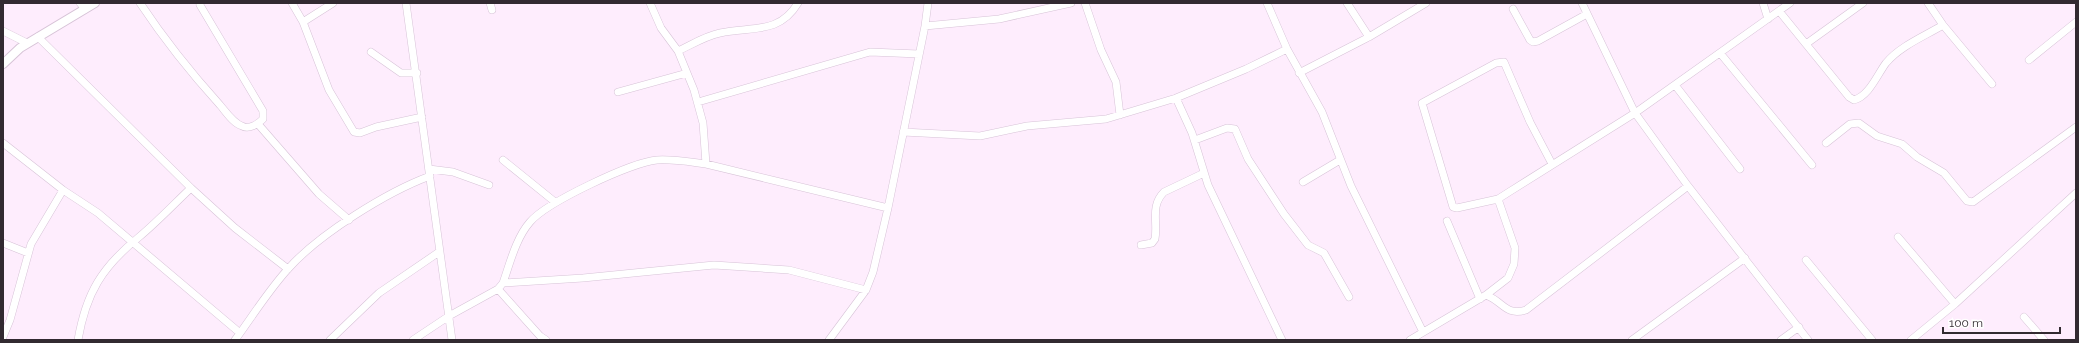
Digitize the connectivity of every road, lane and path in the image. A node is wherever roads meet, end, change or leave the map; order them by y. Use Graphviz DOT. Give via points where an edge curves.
graph roads {
  1 [pos="95,3"];
  2 [pos="140,3"];
  3 [pos="292,3"];
  4 [pos="333,3"];
  5 [pos="406,3"];
  6 [pos="650,3"];
  7 [pos="798,3"];
  8 [pos="928,3"];
  9 [pos="1071,3"];
  10 [pos="1085,3"];
  11 [pos="1267,3"];
  12 [pos="1347,3"];
  13 [pos="1426,3"];
  14 [pos="1582,3"];
  15 [pos="1763,3"];
  16 [pos="1790,3"];
  17 [pos="1863,3"];
  18 [pos="1928,3"];
  19 [pos="200,5"];
  20 [pos="82,6"];
  21 [pos="1513,8"];
  22 [pos="1779,11"];
  23 [pos="1587,14"];
  24 [pos="1768,19"];
  25 [pos="303,22"];
  26 [pos="2076,22"];
  27 [pos="1943,25"];
  28 [pos="925,26"];
  29 [pos="3,31"];
  30 [pos="1369,36"];
  31 [pos="38,37"];
  32 [pos="27,43"];
  33 [pos="1806,44"];
  34 [pos="1287,49"];
  35 [pos="678,51"];
  36 [pos="371,52"];
  37 [pos="1720,53"];
  38 [pos="918,54"];
  39 [pos="2030,60"];
  40 [pos="3,64"];
  41 [pos="417,73"];
  42 [pos="687,73"];
  43 [pos="1299,73"];
  44 [pos="1992,84"];
  45 [pos="1675,85"];
  46 [pos="618,92"];
  47 [pos="1176,98"];
  48 [pos="698,102"];
  49 [pos="1635,113"];
  50 [pos="1120,115"];
  51 [pos="422,117"];
  52 [pos="258,124"];
  53 [pos="2076,126"];
  54 [pos="903,132"];
  55 [pos="1195,140"];
  56 [pos="3,143"];
  57 [pos="1826,143"];
  58 [pos="503,160"];
  59 [pos="1340,160"];
  60 [pos="706,164"];
  61 [pos="1552,164"];
  62 [pos="1812,164"];
  63 [pos="1740,169"];
  64 [pos="430,172"];
  65 [pos="1204,173"];
  66 [pos="1302,182"];
  67 [pos="489,185"];
  68 [pos="1688,186"];
  69 [pos="191,188"];
  70 [pos="63,190"];
  71 [pos="2076,193"];
  72 [pos="1498,200"];
  73 [pos="555,202"];
  74 [pos="888,208"];
  75 [pos="349,220"];
  76 [pos="1447,221"];
  77 [pos="1898,237"];
  78 [pos="132,242"];
  79 [pos="3,243"];
  80 [pos="1141,246"];
  81 [pos="439,252"];
  82 [pos="28,253"];
  83 [pos="1744,258"];
  84 [pos="1806,260"];
  85 [pos="288,269"];
  86 [pos="503,283"];
  87 [pos="498,289"];
  88 [pos="866,290"];
  89 [pos="1349,297"];
  90 [pos="1483,297"];
  91 [pos="1955,304"];
  92 [pos="449,316"];
  93 [pos="2024,317"];
  94 [pos="7,319"];
  95 [pos="1799,327"];
  96 [pos="1423,332"];
  97 [pos="240,333"];
  98 [pos="3,337"];
  99 [pos="78,340"];
  100 [pos="235,340"];
  101 [pos="330,340"];
  102 [pos="413,340"];
  103 [pos="452,340"];
  104 [pos="546,340"];
  105 [pos="829,340"];
  106 [pos="1282,340"];
  107 [pos="1410,340"];
  108 [pos="1632,340"];
  109 [pos="1781,340"];
  110 [pos="1808,340"];
  111 [pos="1872,340"];
  112 [pos="1910,340"];
  113 [pos="2044,340"];
  1 -- 20 [label="street"];
  2 -- 52 [label="street" via="204,87 235,122 242,127"];
  3 -- 25 [label="street"];
  4 -- 25 [label="street"];
  5 -- 41 [label="street"];
  6 -- 35 [label="street" via="661,28"];
  7 -- 35 [label="street" via="789,15 766,28 711,35"];
  8 -- 28 [label="street"];
  9 -- 28 [label="street" via="999,19"];
  10 -- 50 [label="street" via="1101,50 1116,82"];
  11 -- 34 [label="street"];
  12 -- 30 [label="street"];
  13 -- 30 [label="street"];
  14 -- 23 [label="street"];
  15 -- 24 [label="street"];
  16 -- 22 [label="street"];
  17 -- 33 [label="street"];
  18 -- 27 [label="street"];
  19 -- 52 [label="street" via="263,111 263,119"];
  20 -- 31 [label="street"];
  21 -- 23 [label="street" via="1533,42"];
  22 -- 24 [label="street"];
  22 -- 33 [label="street"];
  23 -- 49 [label="street"];
  24 -- 37 [label="street"];
  25 -- 51 [label="street" via="329,90 357,134 382,125"];
  26 -- 39 [label="street"];
  27 -- 33 [label="street" via="1897,53 1865,94 1854,100"];
  27 -- 44 [label="street"];
  28 -- 38 [label="street"];
  29 -- 32 [label="street"];
  30 -- 43 [label="street"];
  31 -- 32 [label="street"];
  31 -- 69 [label="street"];
  32 -- 40 [label="street"];
  34 -- 43 [label="street"];
  34 -- 47 [label="street"];
  35 -- 42 [label="street"];
  36 -- 41 [label="street" via="400,73"];
  37 -- 45 [label="street"];
  37 -- 62 [label="street"];
  38 -- 48 [label="street" via="870,52"];
  38 -- 54 [label="street"];
  41 -- 51 [label="street"];
  42 -- 46 [label="street"];
  42 -- 48 [label="street"];
  43 -- 59 [label="street" via="1322,112"];
  45 -- 49 [label="street"];
  45 -- 63 [label="street"];
  47 -- 50 [label="street"];
  47 -- 55 [label="street"];
  48 -- 60 [label="street" via="703,123"];
  49 -- 61 [label="street"];
  49 -- 68 [label="street"];
  50 -- 54 [label="street" via="1106,119 1027,126 980,136"];
  51 -- 64 [label="street"];
  52 -- 75 [label="street" via="320,194"];
  53 -- 57 [label="street" via="1974,202 1967,201 1944,173 1917,157 1902,144 1877,136 1859,123 1850,124"];
  54 -- 74 [label="street"];
  55 -- 65 [label="street"];
  55 -- 89 [label="street" via="1227,128 1235,129 1248,159 1284,214 1308,245 1324,253"];
  56 -- 70 [label="street"];
  58 -- 73 [label="street"];
  59 -- 66 [label="street"];
  59 -- 96 [label="street" via="1357,200"];
  60 -- 73 [label="street" via="670,160 638,164"];
  60 -- 74 [label="street"];
  61 -- 72 [label="street"];
  61 -- 72 [label="street" via="1530,122 1504,62 1496,62 1424,101 1422,107 1453,207"];
  64 -- 67 [label="street" via="453,172"];
  64 -- 75 [label="street"];
  64 -- 81 [label="street"];
  65 -- 80 [label="street" via="1160,196 1155,209 1155,239 1152,243"];
  65 -- 106 [label="street"];
  68 -- 83 [label="street"];
  68 -- 90 [label="street" via="1526,310 1516,313 1507,310 1497,300"];
  69 -- 78 [label="street"];
  69 -- 85 [label="street" via="235,228"];
  70 -- 78 [label="street" via="98,213"];
  70 -- 82 [label="street" via="39,229"];
  71 -- 91 [label="street"];
  72 -- 90 [label="street" via="1515,248 1514,264 1508,278"];
  73 -- 86 [label="street" via="540,212 520,236"];
  74 -- 88 [label="street" via="873,272"];
  75 -- 85 [label="street" via="304,253"];
  76 -- 90 [label="street"];
  77 -- 91 [label="street"];
  78 -- 97 [label="street"];
  78 -- 99 [label="street" via="110,264 96,284 85,307"];
  79 -- 82 [label="street"];
  81 -- 92 [label="street"];
  81 -- 101 [label="street" via="379,293"];
  82 -- 94 [label="street"];
  83 -- 95 [label="street"];
  83 -- 108 [label="street"];
  84 -- 111 [label="street"];
  85 -- 97 [label="street"];
  86 -- 87 [label="street"];
  86 -- 88 [label="street" via="577,279 714,265 789,270"];
  87 -- 92 [label="street"];
  87 -- 104 [label="street"];
  88 -- 105 [label="street"];
  90 -- 96 [label="street"];
  91 -- 112 [label="street"];
  92 -- 102 [label="street"];
  92 -- 103 [label="street"];
  93 -- 113 [label="street"];
  94 -- 98 [label="street"];
  95 -- 109 [label="street"];
  95 -- 110 [label="street"];
  96 -- 107 [label="street"];
  97 -- 100 [label="street"];
}
